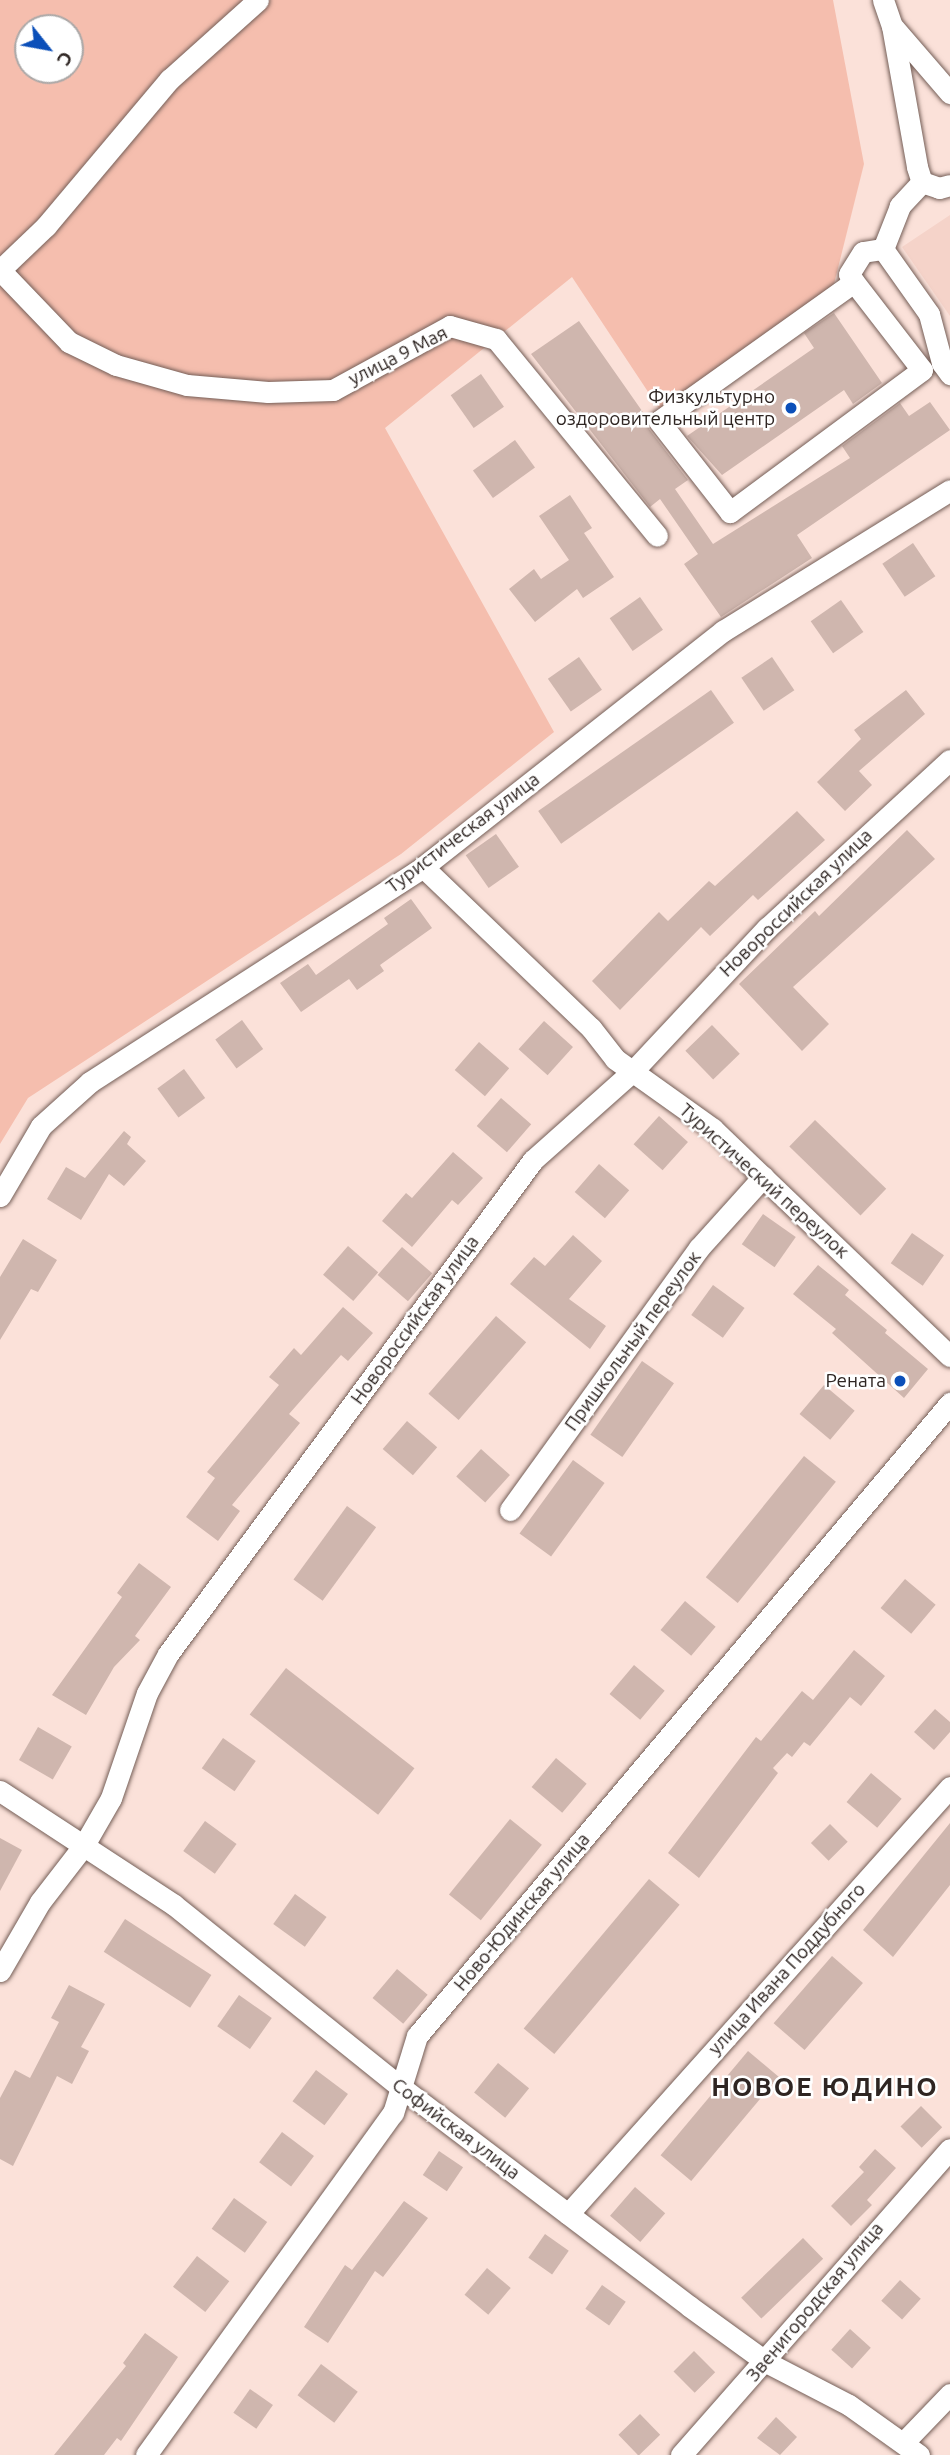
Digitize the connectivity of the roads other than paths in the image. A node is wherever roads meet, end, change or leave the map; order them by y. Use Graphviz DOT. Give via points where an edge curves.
graph roads {
  1 [pos="258,0"];
  2 [pos="883,0"];
  3 [pos="892,26"];
  4 [pos="950,93"];
  5 [pos="922,182"];
  6 [pos="950,185"];
  7 [pos="883,249"];
  8 [pos="0,270"];
  9 [pos="854,282"];
  10 [pos="950,374"];
  11 [pos="950,490"];
  12 [pos="657,536"];
  13 [pos="950,760"];
  14 [pos="424,867"];
  15 [pos="632,1071"];
  16 [pos="763,1177"];
  17 [pos="0,1196"];
  18 [pos="949,1351"];
  19 [pos="950,1403"];
  20 [pos="510,1510"];
  21 [pos="950,1787"];
  22 [pos="0,1791"];
  23 [pos="85,1845"];
  24 [pos="0,1971"];
  25 [pos="402,2088"];
  26 [pos="950,2150"];
  27 [pos="568,2214"];
  28 [pos="766,2362"];
  29 [pos="950,2394"];
  30 [pos="911,2449"];
  31 [pos="146,2455"];
  32 [pos="681,2455"];
  1 -- 8 [label="street" via="170,79 46,226"];
  2 -- 3 [label="street"];
  3 -- 4 [label="street"];
  3 -- 5 [label="street"];
  5 -- 6 [label="street" via="939,188"];
  5 -- 7 [label="street" via="900,206"];
  7 -- 9 [label="street" via="863,252 849,274"];
  7 -- 10 [label="street" via="929,314 942,363"];
  8 -- 12 [label="street, улица 9 Мая" via="69,342 116,365 187,385 268,393 333,390 450,326 496,339"];
  9 -- 9 [label="street" via="659,422 730,512 922,370"];
  11 -- 14 [label="street, Туристическая улица" via="723,631"];
  13 -- 15 [label="street, Новороссийская улица" via="767,928"];
  14 -- 15 [label="street, Туристический переулок"];
  14 -- 17 [label="street, Туристическая улица" via="90,1082 41,1126"];
  15 -- 16 [label="street, Туристический переулок" via="713,1129"];
  15 -- 23 [label="street, Новороссийская улица" via="533,1160 168,1654 147,1693 111,1798"];
  16 -- 18 [label="street, Туристический переулок"];
  16 -- 20 [label="street, Пришкольный переулок" via="699,1248"];
  19 -- 25 [label="street, Ново-Юдинская улица" via="417,2036"];
  21 -- 27 [label="street, улица Ивана Поддубного"];
  22 -- 23 [label="street, Софийская улица"];
  23 -- 24 [label="street, Новороссийская улица" via="40,1902"];
  23 -- 25 [label="street, Софийская улица" via="174,1905"];
  25 -- 27 [label="street, Софийская улица"];
  25 -- 31 [label="street, Ново-Юдинская улица" via="393,2113"];
  26 -- 28 [label="street, Звенигородская улица"];
  27 -- 28 [label="street, Софийская улица"];
  28 -- 30 [label="street, Софийская улица" via="849,2405"];
  28 -- 32 [label="street, Звенигородская улица"];
  29 -- 30 [label="street"];
}
